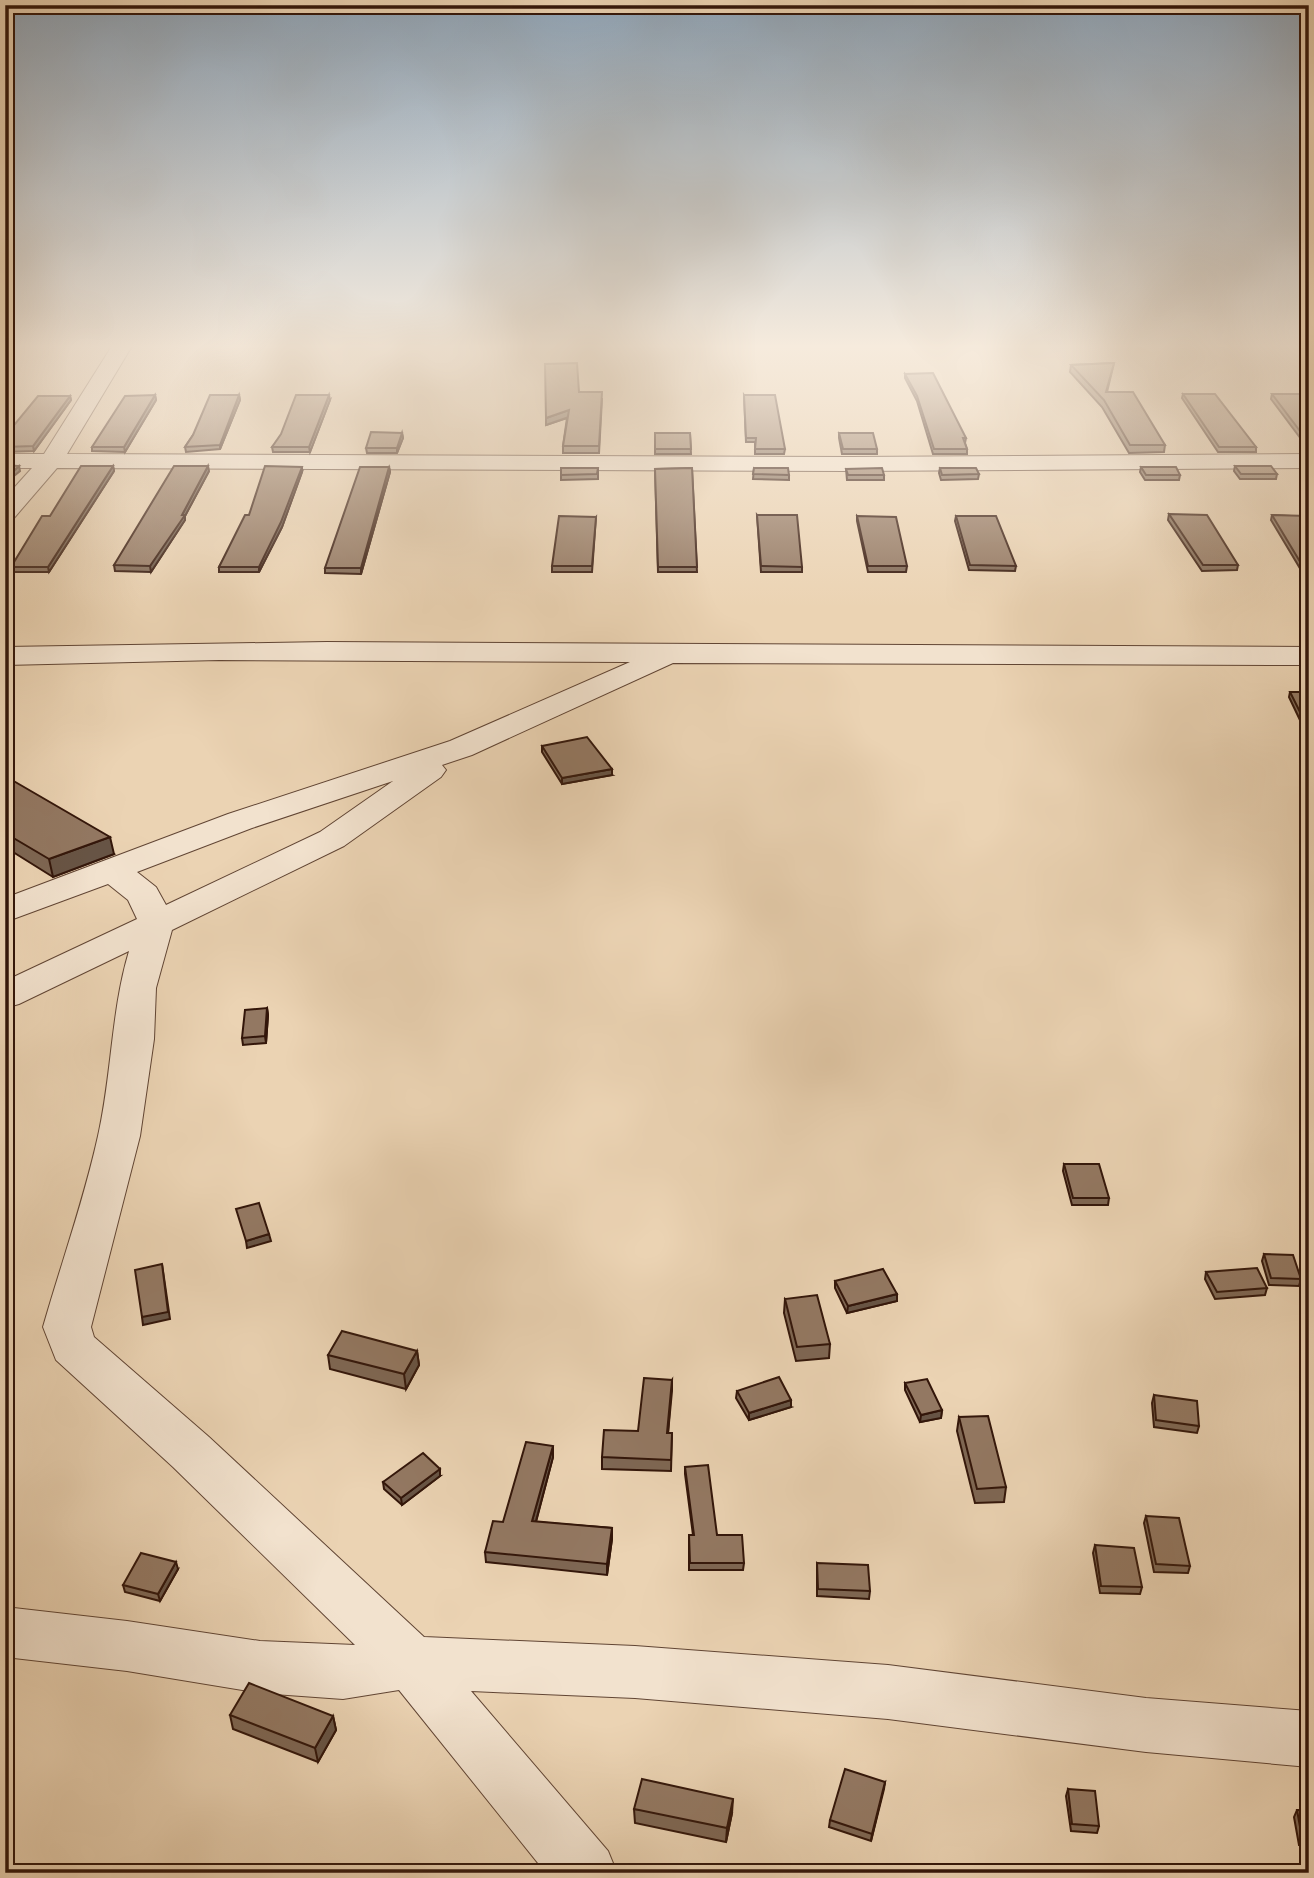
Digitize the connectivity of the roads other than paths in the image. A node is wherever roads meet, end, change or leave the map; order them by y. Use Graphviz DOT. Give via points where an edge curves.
graph roads {
  1 [pos="68,434"];
  2 [pos="52,460"];
  3 [pos="5,461"];
  4 [pos="1309,461"];
  5 [pos="5,513"];
  6 [pos="673,654"];
  7 [pos="5,656"];
  8 [pos="1309,656"];
  9 [pos="461,748"];
  10 [pos="111,868"];
  11 [pos="5,911"];
  12 [pos="156,921"];
  13 [pos="5,996"];
  14 [pos="5,1632"];
  15 [pos="411,1662"];
  16 [pos="1309,1739"];
  17 [pos="586,1873"];
  1 -- 2 [label="street"];
  2 -- 3 [label="street"];
  2 -- 4 [label="street"];
  2 -- 5 [label="street"];
  6 -- 7 [label="street" via="455,650"];
  6 -- 8 [label="street"];
  6 -- 9 [label="street"];
  9 -- 10 [label="street"];
  9 -- 12 [label="street" via="332,839"];
  10 -- 11 [label="street"];
  10 -- 12 [label="street" via="143,895"];
  12 -- 13 [label="street"];
  12 -- 15 [label="street" via="137,988 119,1136 67,1326 73,1347 191,1452"];
  14 -- 15 [label="street" via="260,1667 343,1673"];
  15 -- 16 [label="street" via="635,1672 888,1692 1146,1726"];
  15 -- 17 [label="street"];
}
